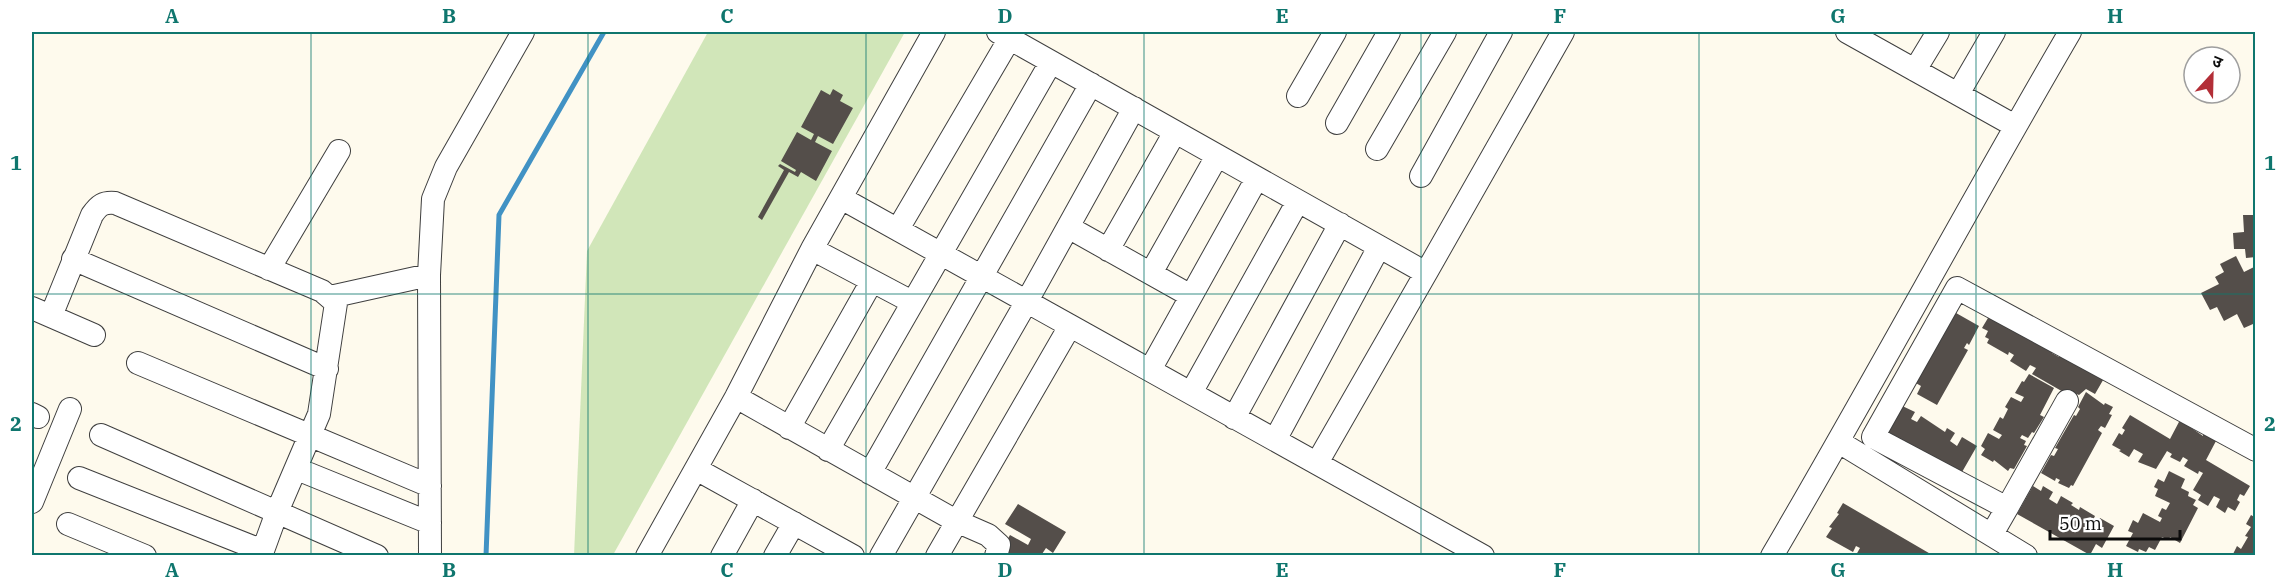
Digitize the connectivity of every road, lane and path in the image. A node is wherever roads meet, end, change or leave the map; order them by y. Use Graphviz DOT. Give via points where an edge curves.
graph roads {
  1 [pos="523,32"];
  2 [pos="934,32"];
  3 [pos="1335,32"];
  4 [pos="1389,32"];
  5 [pos="1445,32"];
  6 [pos="1501,32"];
  7 [pos="1563,32"];
  8 [pos="1847,32"];
  9 [pos="1938,32"];
  10 [pos="1994,32"];
  11 [pos="2070,32"];
  12 [pos="1004,35"];
  13 [pos="1878,39"];
  14 [pos="1051,62"];
  15 [pos="1915,70"];
  16 [pos="1091,84"];
  17 [pos="1958,94"];
  18 [pos="1298,96"];
  19 [pos="1134,108"];
  20 [pos="1336,123"];
  21 [pos="2015,126"];
  22 [pos="1175,132"];
  23 [pos="1377,148"];
  24 [pos="339,151"];
  25 [pos="1217,156"];
  26 [pos="1421,176"];
  27 [pos="1257,178"];
  28 [pos="841,198"];
  29 [pos="1298,201"];
  30 [pos="1340,224"];
  31 [pos="1068,227"];
  32 [pos="898,230"];
  33 [pos="1379,247"];
  34 [pos="812,249"];
  35 [pos="1108,250"];
  36 [pos="940,253"];
  37 [pos="73,259"];
  38 [pos="269,269"];
  39 [pos="1150,273"];
  40 [pos="1426,273"];
  41 [pos="429,275"];
  42 [pos="982,276"];
  43 [pos="872,281"];
  44 [pos="1191,296"];
  45 [pos="330,297"];
  46 [pos="912,302"];
  47 [pos="1027,302"];
  48 [pos="41,312"];
  49 [pos="1070,326"];
  50 [pos="94,335"];
  51 [pos="138,363"];
  52 [pos="327,369"];
  53 [pos="1150,370"];
  54 [pos="1191,393"];
  55 [pos="736,397"];
  56 [pos="2067,401"];
  57 [pos="70,409"];
  58 [pos="1234,417"];
  59 [pos="789,428"];
  60 [pos="101,435"];
  61 [pos="310,436"];
  62 [pos="1275,440"];
  63 [pos="1839,442"];
  64 [pos="828,450"];
  65 [pos="2256,450"];
  66 [pos="1317,464"];
  67 [pos="297,468"];
  68 [pos="696,469"];
  69 [pos="870,473"];
  70 [pos="79,478"];
  71 [pos="430,486"];
  72 [pos="913,497"];
  73 [pos="753,500"];
  74 [pos="32,502"];
  75 [pos="2007,508"];
  76 [pos="277,512"];
  77 [pos="956,521"];
  78 [pos="430,523"];
  79 [pos="794,523"];
  80 [pos="68,524"];
  81 [pos="1992,534"];
  82 [pos="839,552"];
  83 [pos="262,554"];
  84 [pos="146,555"];
  85 [pos="377,555"];
  86 [pos="430,555"];
  87 [pos="647,555"];
  88 [pos="722,555"];
  89 [pos="775,555"];
  90 [pos="881,555"];
  91 [pos="937,555"];
  92 [pos="996,555"];
  93 [pos="1484,555"];
  94 [pos="1772,555"];
  95 [pos="2026,555"];
  1 -- 41 [label="street" via="457,146 433,199"];
  2 -- 28 [label="street"];
  3 -- 18 [label="street"];
  4 -- 20 [label="street"];
  5 -- 23 [label="street"];
  6 -- 26 [label="street"];
  7 -- 40 [label="street"];
  8 -- 13 [label="street"];
  9 -- 15 [label="street"];
  10 -- 17 [label="street"];
  11 -- 21 [label="street"];
  12 -- 14 [label="street"];
  12 -- 32 [label="street"];
  13 -- 15 [label="street"];
  14 -- 16 [label="street"];
  14 -- 36 [label="street"];
  15 -- 17 [label="street"];
  16 -- 19 [label="street"];
  16 -- 42 [label="street"];
  17 -- 21 [label="street"];
  19 -- 22 [label="street"];
  19 -- 31 [label="street"];
  21 -- 63 [label="street"];
  22 -- 25 [label="street"];
  22 -- 35 [label="street"];
  24 -- 38 [label="street"];
  25 -- 27 [label="street"];
  25 -- 39 [label="street"];
  27 -- 29 [label="street"];
  27 -- 44 [label="street"];
  28 -- 32 [label="street"];
  28 -- 34 [label="street"];
  29 -- 30 [label="street"];
  29 -- 54 [label="street"];
  30 -- 33 [label="street"];
  30 -- 58 [label="street"];
  31 -- 35 [label="street"];
  31 -- 47 [label="street"];
  32 -- 36 [label="street"];
  33 -- 40 [label="street"];
  33 -- 62 [label="street"];
  34 -- 43 [label="street"];
  34 -- 55 [label="street"];
  35 -- 39 [label="street"];
  36 -- 42 [label="street"];
  36 -- 46 [label="street"];
  37 -- 38 [label="street" via="92,215 105,202"];
  37 -- 48 [label="street"];
  37 -- 52 [label="street"];
  38 -- 45 [label="street"];
  39 -- 44 [label="street"];
  40 -- 66 [label="street"];
  41 -- 45 [label="street"];
  41 -- 71 [label="street"];
  42 -- 47 [label="street"];
  42 -- 69 [label="street"];
  43 -- 46 [label="street"];
  43 -- 59 [label="street"];
  44 -- 53 [label="street"];
  45 -- 52 [label="street" via="336,303"];
  46 -- 64 [label="street"];
  47 -- 49 [label="street"];
  47 -- 72 [label="street"];
  48 -- 50 [label="street"];
  49 -- 53 [label="street"];
  49 -- 77 [label="street"];
  51 -- 61 [label="street"];
  52 -- 61 [label="street" via="319,414"];
  53 -- 54 [label="street"];
  54 -- 58 [label="street"];
  55 -- 59 [label="street"];
  55 -- 68 [label="street"];
  56 -- 75 [label="street"];
  57 -- 74 [label="street"];
  58 -- 62 [label="street"];
  59 -- 64 [label="street"];
  60 -- 76 [label="street"];
  61 -- 67 [label="street"];
  61 -- 71 [label="street"];
  62 -- 66 [label="street"];
  63 -- 81 [label="street"];
  63 -- 94 [label="street"];
  64 -- 69 [label="street"];
  65 -- 75 [label="street" via="1957,288 1873,437"];
  66 -- 93 [label="street"];
  67 -- 76 [label="street"];
  67 -- 78 [label="street"];
  68 -- 73 [label="street"];
  68 -- 87 [label="street"];
  69 -- 72 [label="street"];
  70 -- 83 [label="street"];
  71 -- 78 [label="street"];
  72 -- 77 [label="street"];
  72 -- 90 [label="street"];
  73 -- 79 [label="street"];
  73 -- 88 [label="street"];
  75 -- 81 [label="street"];
  76 -- 83 [label="street"];
  76 -- 85 [label="street"];
  77 -- 91 [label="street"];
  77 -- 92 [label="street" via="994,540 999,545"];
  78 -- 86 [label="street"];
  79 -- 82 [label="street"];
  79 -- 89 [label="street"];
  80 -- 84 [label="street"];
  81 -- 95 [label="street"];
}
